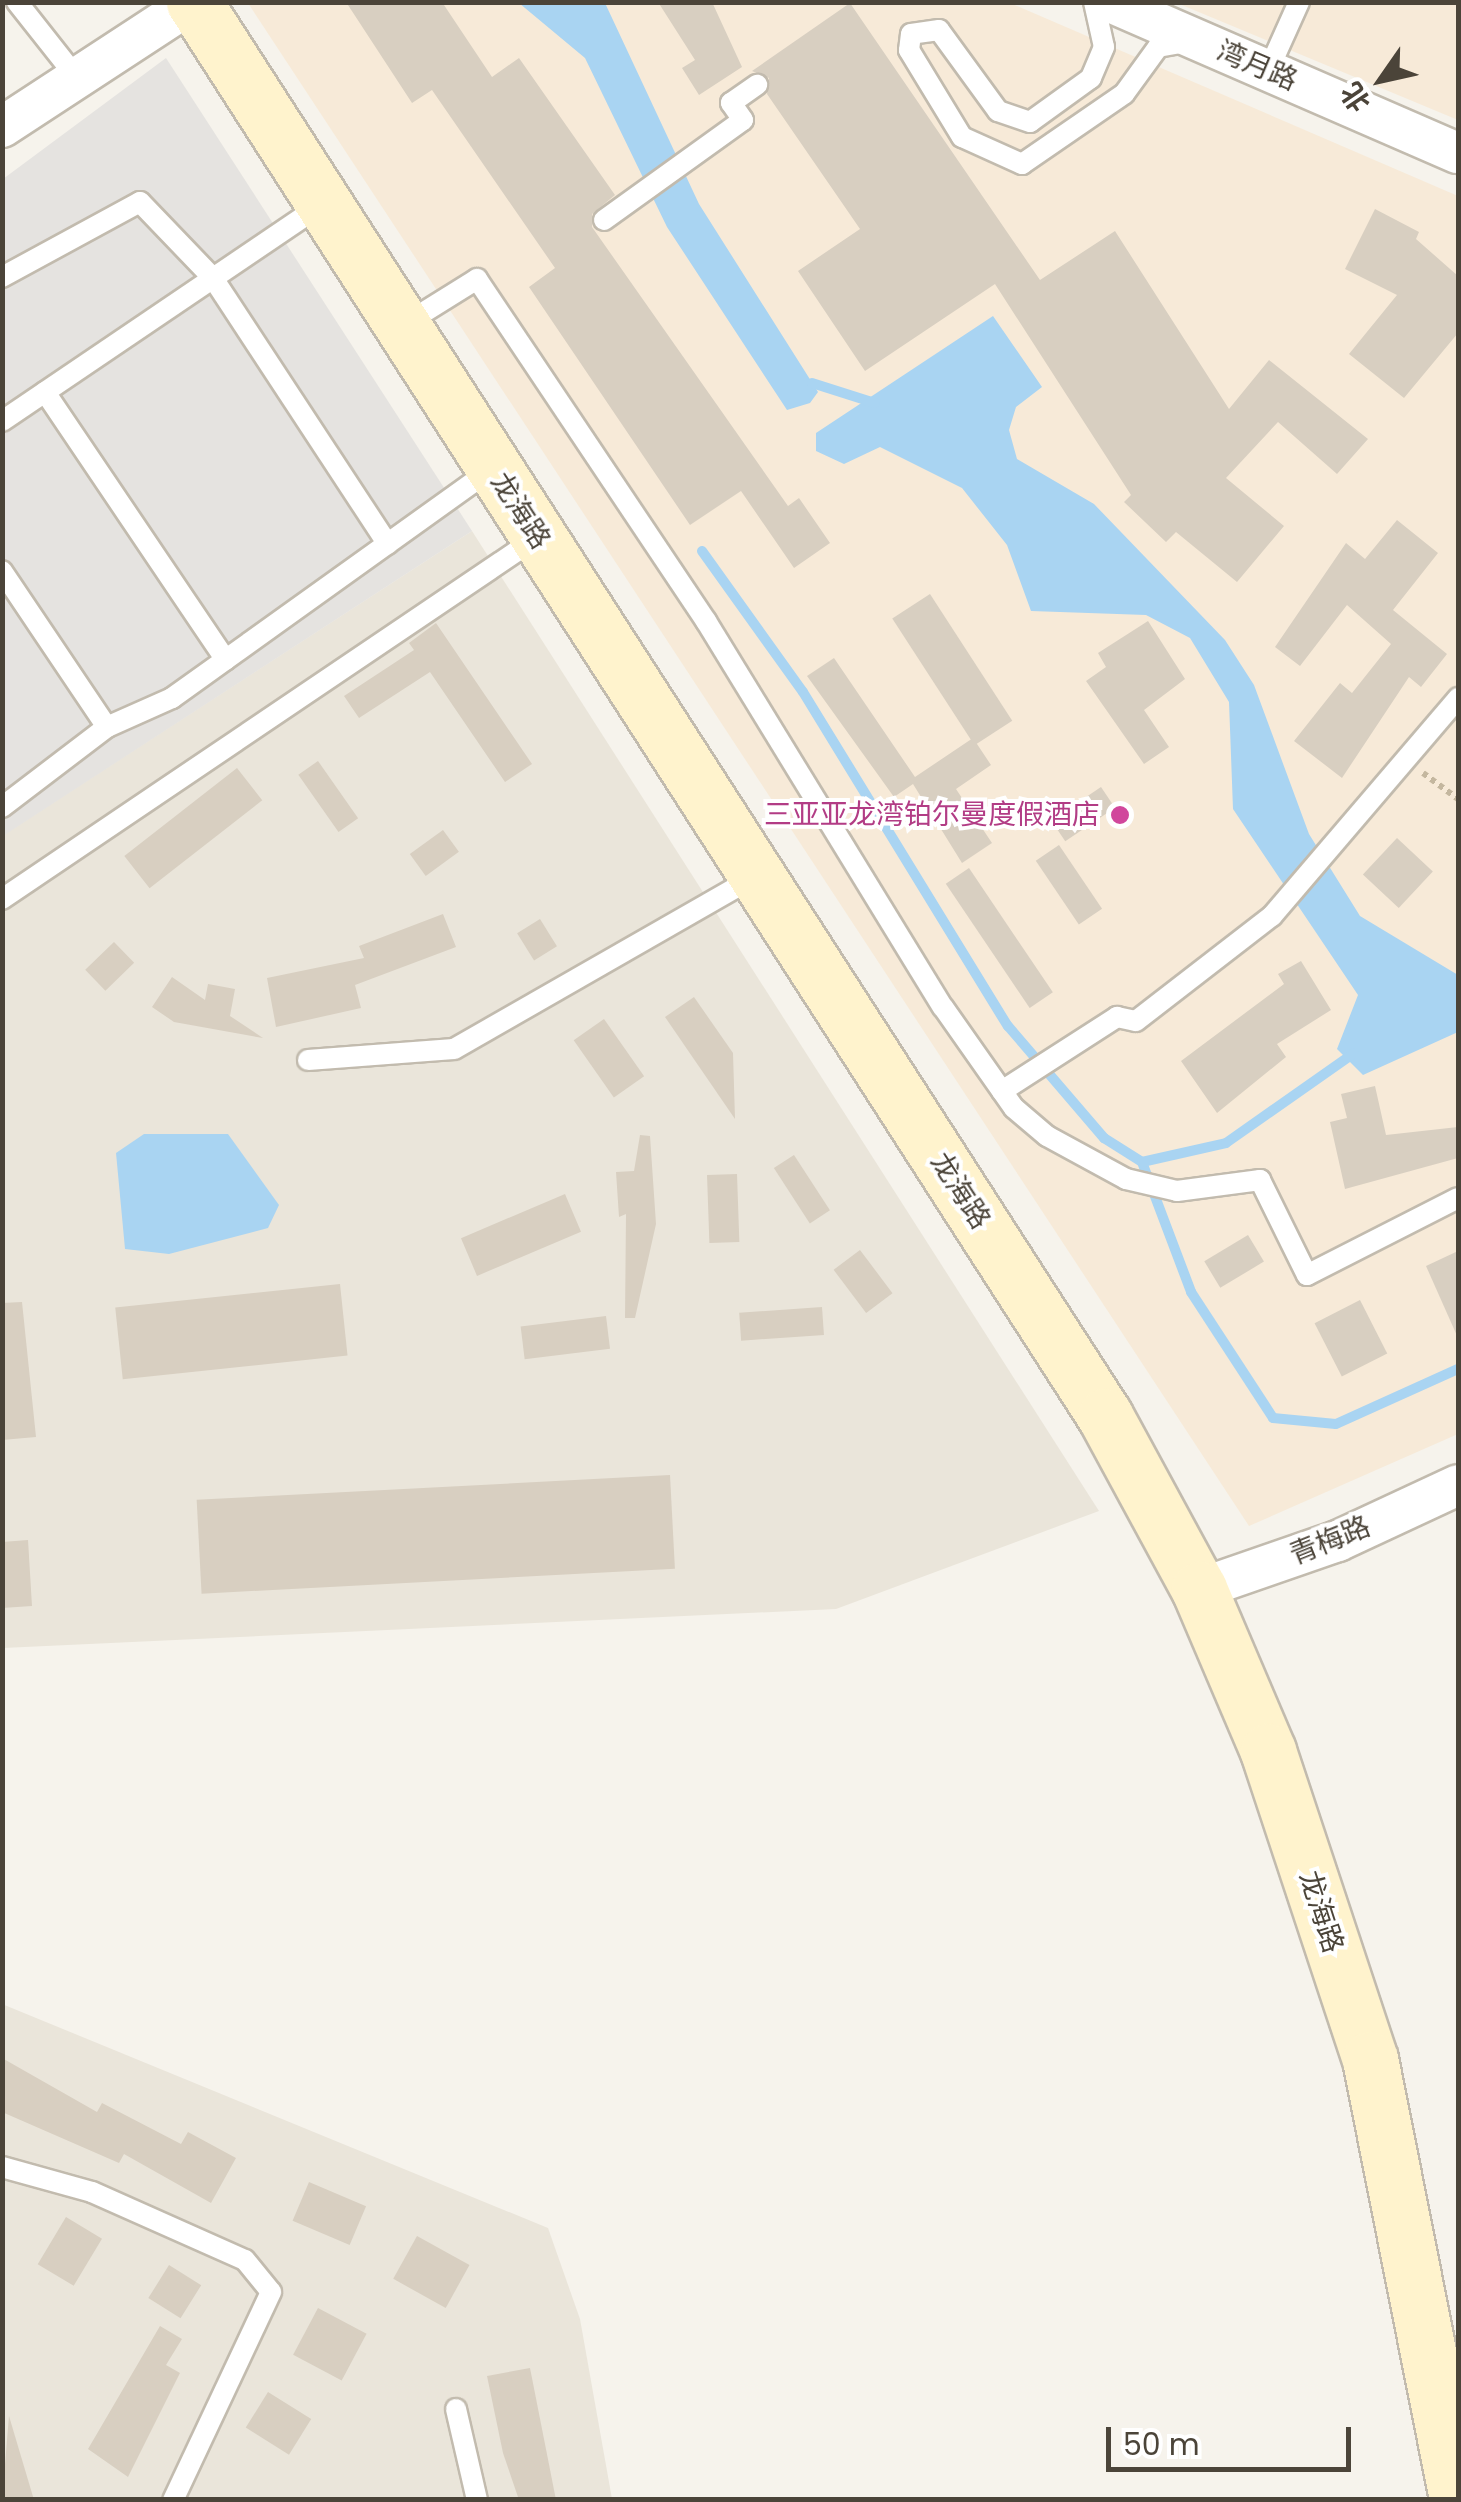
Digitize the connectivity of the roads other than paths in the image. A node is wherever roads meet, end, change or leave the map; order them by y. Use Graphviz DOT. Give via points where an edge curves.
graph roads {
  1 [pos="17,2"];
  2 [pos="194,2"];
  3 [pos="1094,2"];
  4 [pos="1110,2"];
  5 [pos="1300,2"];
  6 [pos="1196,40"];
  7 [pos="1268,71"];
  8 [pos="77,78"];
  9 [pos="757,86"];
  10 [pos="2,127"];
  11 [pos="1458,153"];
  12 [pos="322,204"];
  13 [pos="604,220"];
  14 [pos="2,277"];
  15 [pos="213,278"];
  16 [pos="400,327"];
  17 [pos="45,392"];
  18 [pos="2,420"];
  19 [pos="492,469"];
  20 [pos="537,538"];
  21 [pos="388,544"];
  22 [pos="2,571"];
  23 [pos="226,660"];
  24 [pos="1458,698"];
  25 [pos="107,727"];
  26 [pos="2,807"];
  27 [pos="756,876"];
  28 [pos="2,899"];
  29 [pos="308,1060"];
  30 [pos="1002,1091"];
  31 [pos="1458,1198"];
  32 [pos="1458,1486"];
  33 [pos="1199,1589"];
  34 [pos="2,2168"];
  35 [pos="456,2409"];
  36 [pos="174,2500"];
  37 [pos="478,2500"];
  38 [pos="1457,2500"];
  1 -- 8 [label="lane"];
  2 -- 8 [label="street"];
  2 -- 12 [label="street, 龙海路"];
  3 -- 6 [label="lane" via="1104,46 1090,78 1030,122 998,111 939,30 911,34 909,50 962,137 1022,164 1124,94 1158,48"];
  4 -- 6 [label="street, 湾月路"];
  5 -- 7 [label="lane"];
  6 -- 7 [label="street, 湾月路"];
  7 -- 11 [label="street, 湾月路"];
  8 -- 10 [label="street"];
  9 -- 13 [label="lane" via="731,103 744,120"];
  12 -- 15 [label="lane"];
  12 -- 16 [label="street, 龙海路"];
  14 -- 15 [label="lane" via="140,202"];
  15 -- 17 [label="lane"];
  15 -- 21 [label="lane"];
  16 -- 19 [label="street, 龙海路"];
  16 -- 30 [label="lane" via="477,279"];
  17 -- 18 [label="lane"];
  17 -- 23 [label="lane"];
  19 -- 20 [label="street, 龙海路"];
  19 -- 21 [label="lane"];
  20 -- 27 [label="street, 龙海路"];
  20 -- 28 [label="lane"];
  21 -- 23 [label="lane"];
  22 -- 25 [label="lane"];
  23 -- 25 [label="lane" via="172,698"];
  24 -- 30 [label="lane" via="1272,916 1136,1022 1117,1017"];
  25 -- 26 [label="lane"];
  27 -- 29 [label="lane" via="454,1049"];
  27 -- 33 [label="street, 龙海路" via="1105,1416"];
  30 -- 31 [label="lane" via="1046,1136 1126,1179 1177,1191 1260,1180 1307,1275"];
  32 -- 33 [label="street, 青梅路" via="1338,1542"];
  33 -- 38 [label="street, 龙海路" via="1268,1751 1370,2060"];
  34 -- 36 [label="lane" via="92,2192 245,2260 271,2292"];
  35 -- 37 [label="lane"];
}
